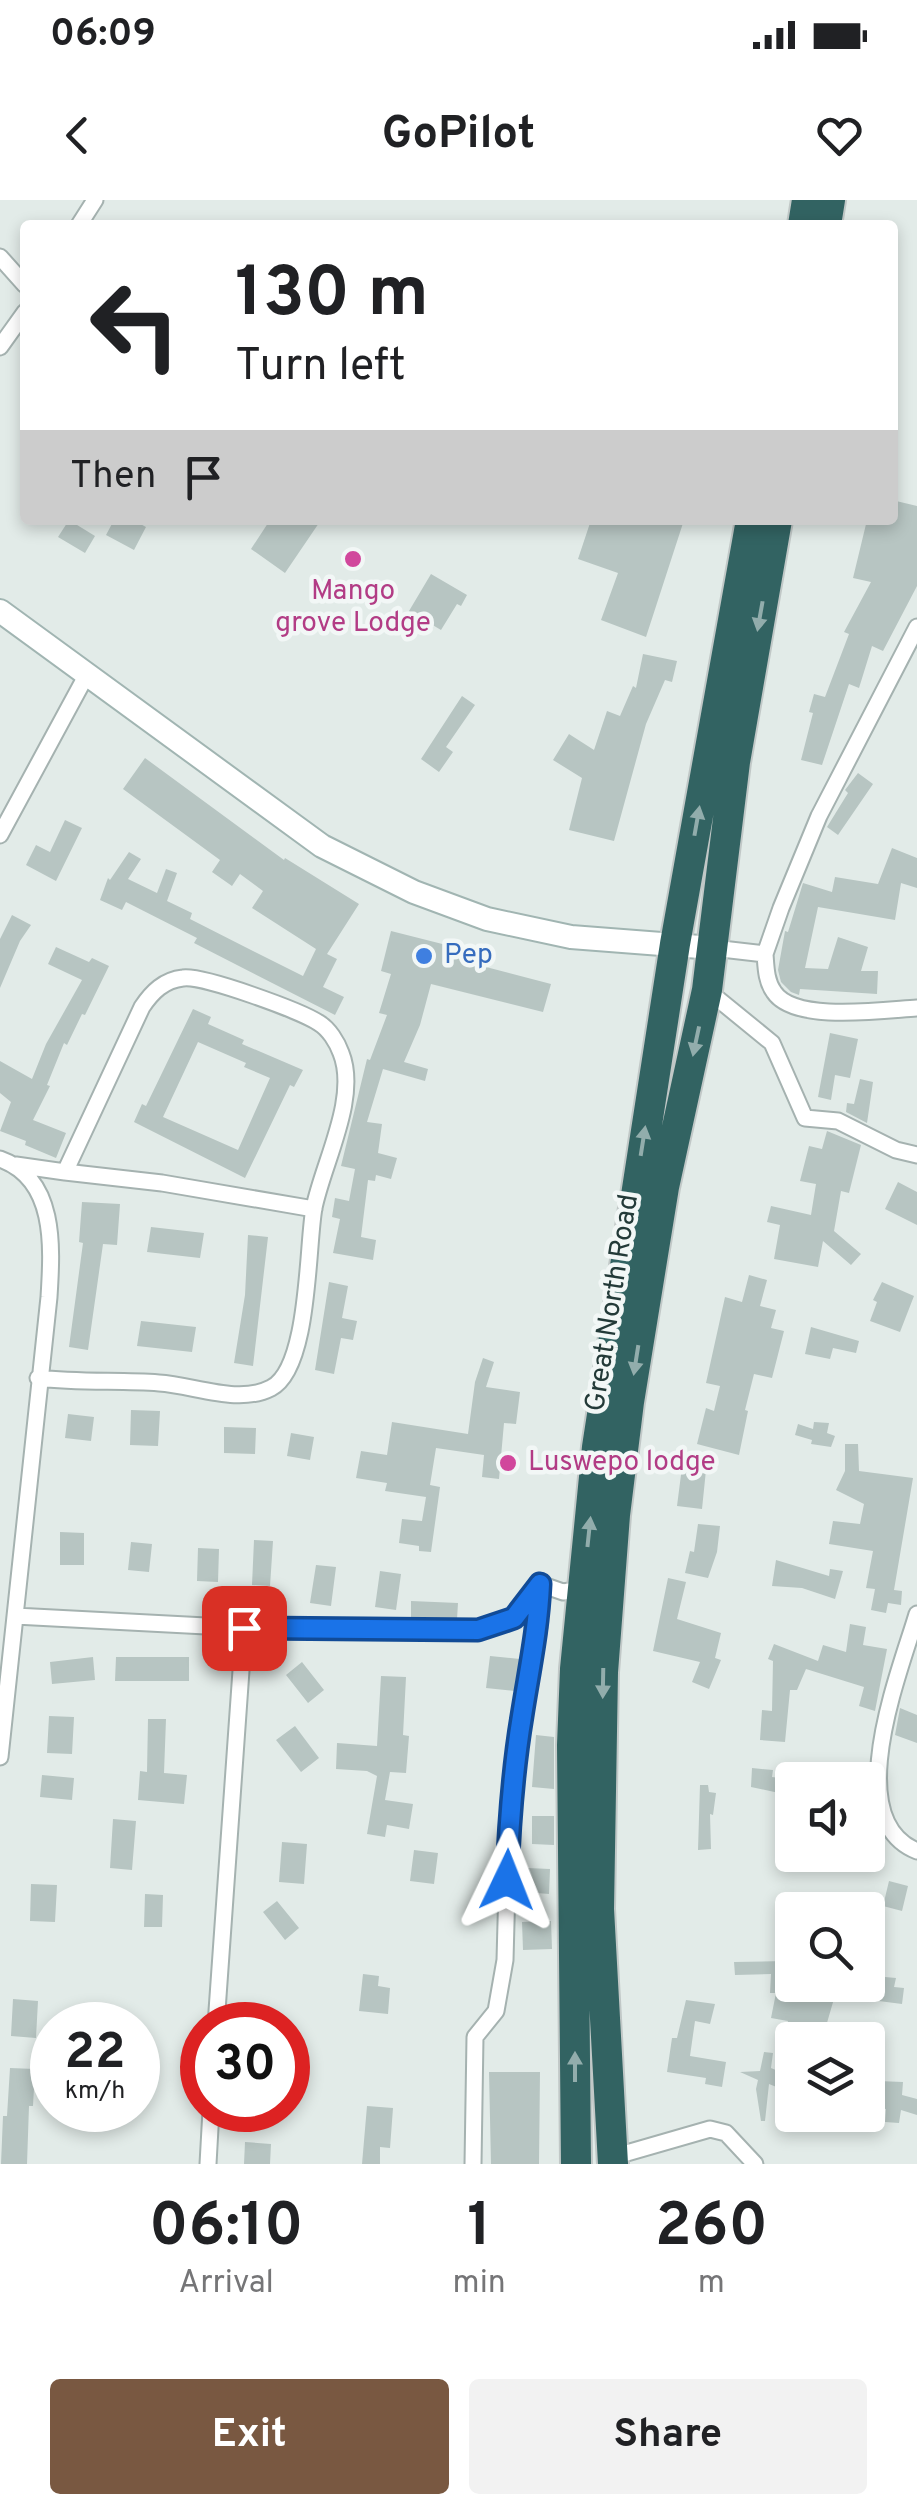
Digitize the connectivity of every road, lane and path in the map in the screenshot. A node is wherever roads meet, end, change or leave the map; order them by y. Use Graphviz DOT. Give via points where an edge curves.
graph roads {
  1 [pos="0,257"];
  2 [pos="20,280"];
  3 [pos="20,319"];
  4 [pos="0,347"];
  5 [pos="750,525"];
  6 [pos="776,525"];
  7 [pos="0,611"];
  8 [pos="917,627"];
  9 [pos="86,676"];
  10 [pos="0,835"];
  11 [pos="676,944"];
  12 [pos="713,948"];
  13 [pos="765,954"];
  14 [pos="707,990"];
  15 [pos="917,1008"];
  16 [pos="917,1154"];
  17 [pos="0,1159"];
  18 [pos="16,1164"];
  19 [pos="64,1172"];
  20 [pos="314,1209"];
  21 [pos="38,1378"];
  22 [pos="540,1584"];
  23 [pos="584,1589"];
  24 [pos="917,1614"];
  25 [pos="16,1616"];
  26 [pos="244,1628"];
  27 [pos="0,1756"];
  28 [pos="917,1852"];
  29 [pos="218,2002"];
  30 [pos="210,2132"];
  31 [pos="613,2160"];
  32 [pos="208,2164"];
  33 [pos="474,2164"];
  34 [pos="576,2164"];
  35 [pos="756,2164"];
  1 -- 2 [label="street"];
  3 -- 4 [label="street"];
  11 -- 5 [label="highway, Great North Road, one-way"];
  6 -- 12 [label="highway, Great North Road, one-way" via="735,762"];
  7 -- 9 [label="main road"];
  8 -- 13 [label="street" via="820,816"];
  9 -- 10 [label="street"];
  9 -- 11 [label="main road" via="322,846 414,892 487,919 571,936"];
  11 -- 12 [label="main road"];
  23 -- 11 [label="highway, Great North Road, one-way" via="603,1394"];
  12 -- 13 [label="street"];
  12 -- 14 [label="highway, Great North Road"];
  13 -- 15 [label="street" via="775,996 794,1007"];
  14 -- 16 [label="street" via="772,1043 804,1118 838,1121"];
  14 -- 31 [label="highway, Great North Road, one-way" via="654,1246 607,1594 599,1910"];
  17 -- 18 [label="street"];
  18 -- 19 [label="street"];
  18 -- 21 [label="street" via="34,1188 52,1236"];
  19 -- 20 [label="street"];
  19 -- 20 [label="street" via="152,992 172,980 204,979 322,1024 335,1040 346,1089"];
  20 -- 21 [label="street" via="308,1292 278,1384 248,1395"];
  21 -- 25 [label="street"];
  22 -- 23 [label="street" via="563,1592"];
  22 -- 26 [label="street" via="514,1618 478,1630"];
  22 -- 33 [label="street" via="509,1811 506,1960 496,2011 474,2038"];
  34 -- 23 [label="highway, Great North Road, one-way" via="572,1762"];
  24 -- 28 [label="street" via="880,1742 879,1783 894,1835"];
  25 -- 26 [label="street"];
  25 -- 27 [label="street"];
  26 -- 29 [label="street"];
  30 -- 32 [label="street"];
  31 -- 35 [label="street" via="710,2129 726,2132"];
}
